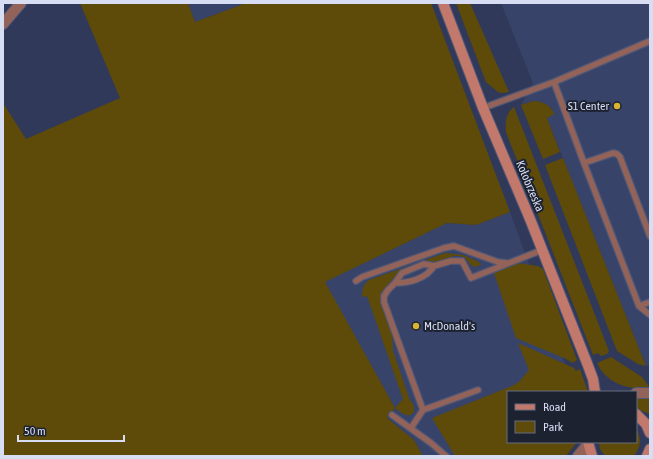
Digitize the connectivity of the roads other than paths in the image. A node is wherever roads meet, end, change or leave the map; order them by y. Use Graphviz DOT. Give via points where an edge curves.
graph roads {
  1 [pos="21,3"];
  2 [pos="443,3"];
  3 [pos="3,24"];
  4 [pos="650,41"];
  5 [pos="554,82"];
  6 [pos="483,108"];
  7 [pos="584,163"];
  8 [pos="650,236"];
  9 [pos="542,250"];
  10 [pos="509,263"];
  11 [pos="434,266"];
  12 [pos="356,281"];
  13 [pos="395,283"];
  14 [pos="650,302"];
  15 [pos="640,306"];
  16 [pos="650,315"];
  17 [pos="593,379"];
  18 [pos="478,390"];
  19 [pos="595,391"];
  20 [pos="603,391"];
  21 [pos="637,393"];
  22 [pos="650,393"];
  23 [pos="423,410"];
  24 [pos="392,415"];
  25 [pos="637,415"];
  26 [pos="649,426"];
  27 [pos="411,428"];
  28 [pos="588,443"];
  29 [pos="650,448"];
  30 [pos="446,456"];
  31 [pos="578,456"];
  32 [pos="592,456"];
  33 [pos="647,456"];
  1 -- 3 [label="street"];
  2 -- 6 [label="main road, Kołobrzeska"];
  4 -- 5 [label="lane"];
  5 -- 6 [label="lane"];
  5 -- 7 [label="lane"];
  6 -- 9 [label="main road, Kołobrzeska"];
  7 -- 8 [label="lane" via="609,154 617,154"];
  7 -- 15 [label="lane"];
  9 -- 10 [label="lane"];
  9 -- 17 [label="main road, Kołobrzeska"];
  10 -- 11 [label="lane" via="472,278 462,261"];
  10 -- 12 [label="lane" via="498,262 454,246"];
  11 -- 13 [label="lane" via="430,274 406,283"];
  11 -- 13 [label="lane" via="424,264 402,273"];
  13 -- 23 [label="lane" via="384,296 384,302"];
  14 -- 15 [label="lane"];
  15 -- 16 [label="lane"];
  17 -- 19 [label="main road, Kołobrzeska"];
  17 -- 20 [label="main road, Kołobrzeska"];
  18 -- 23 [label="lane"];
  21 -- 22 [label="street"];
  23 -- 27 [label="lane"];
  24 -- 27 [label="lane"];
  25 -- 26 [label="main road"];
  27 -- 30 [label="lane"];
  28 -- 31 [label="street"];
  28 -- 32 [label="main road"];
  29 -- 33 [label="main road"];
}
